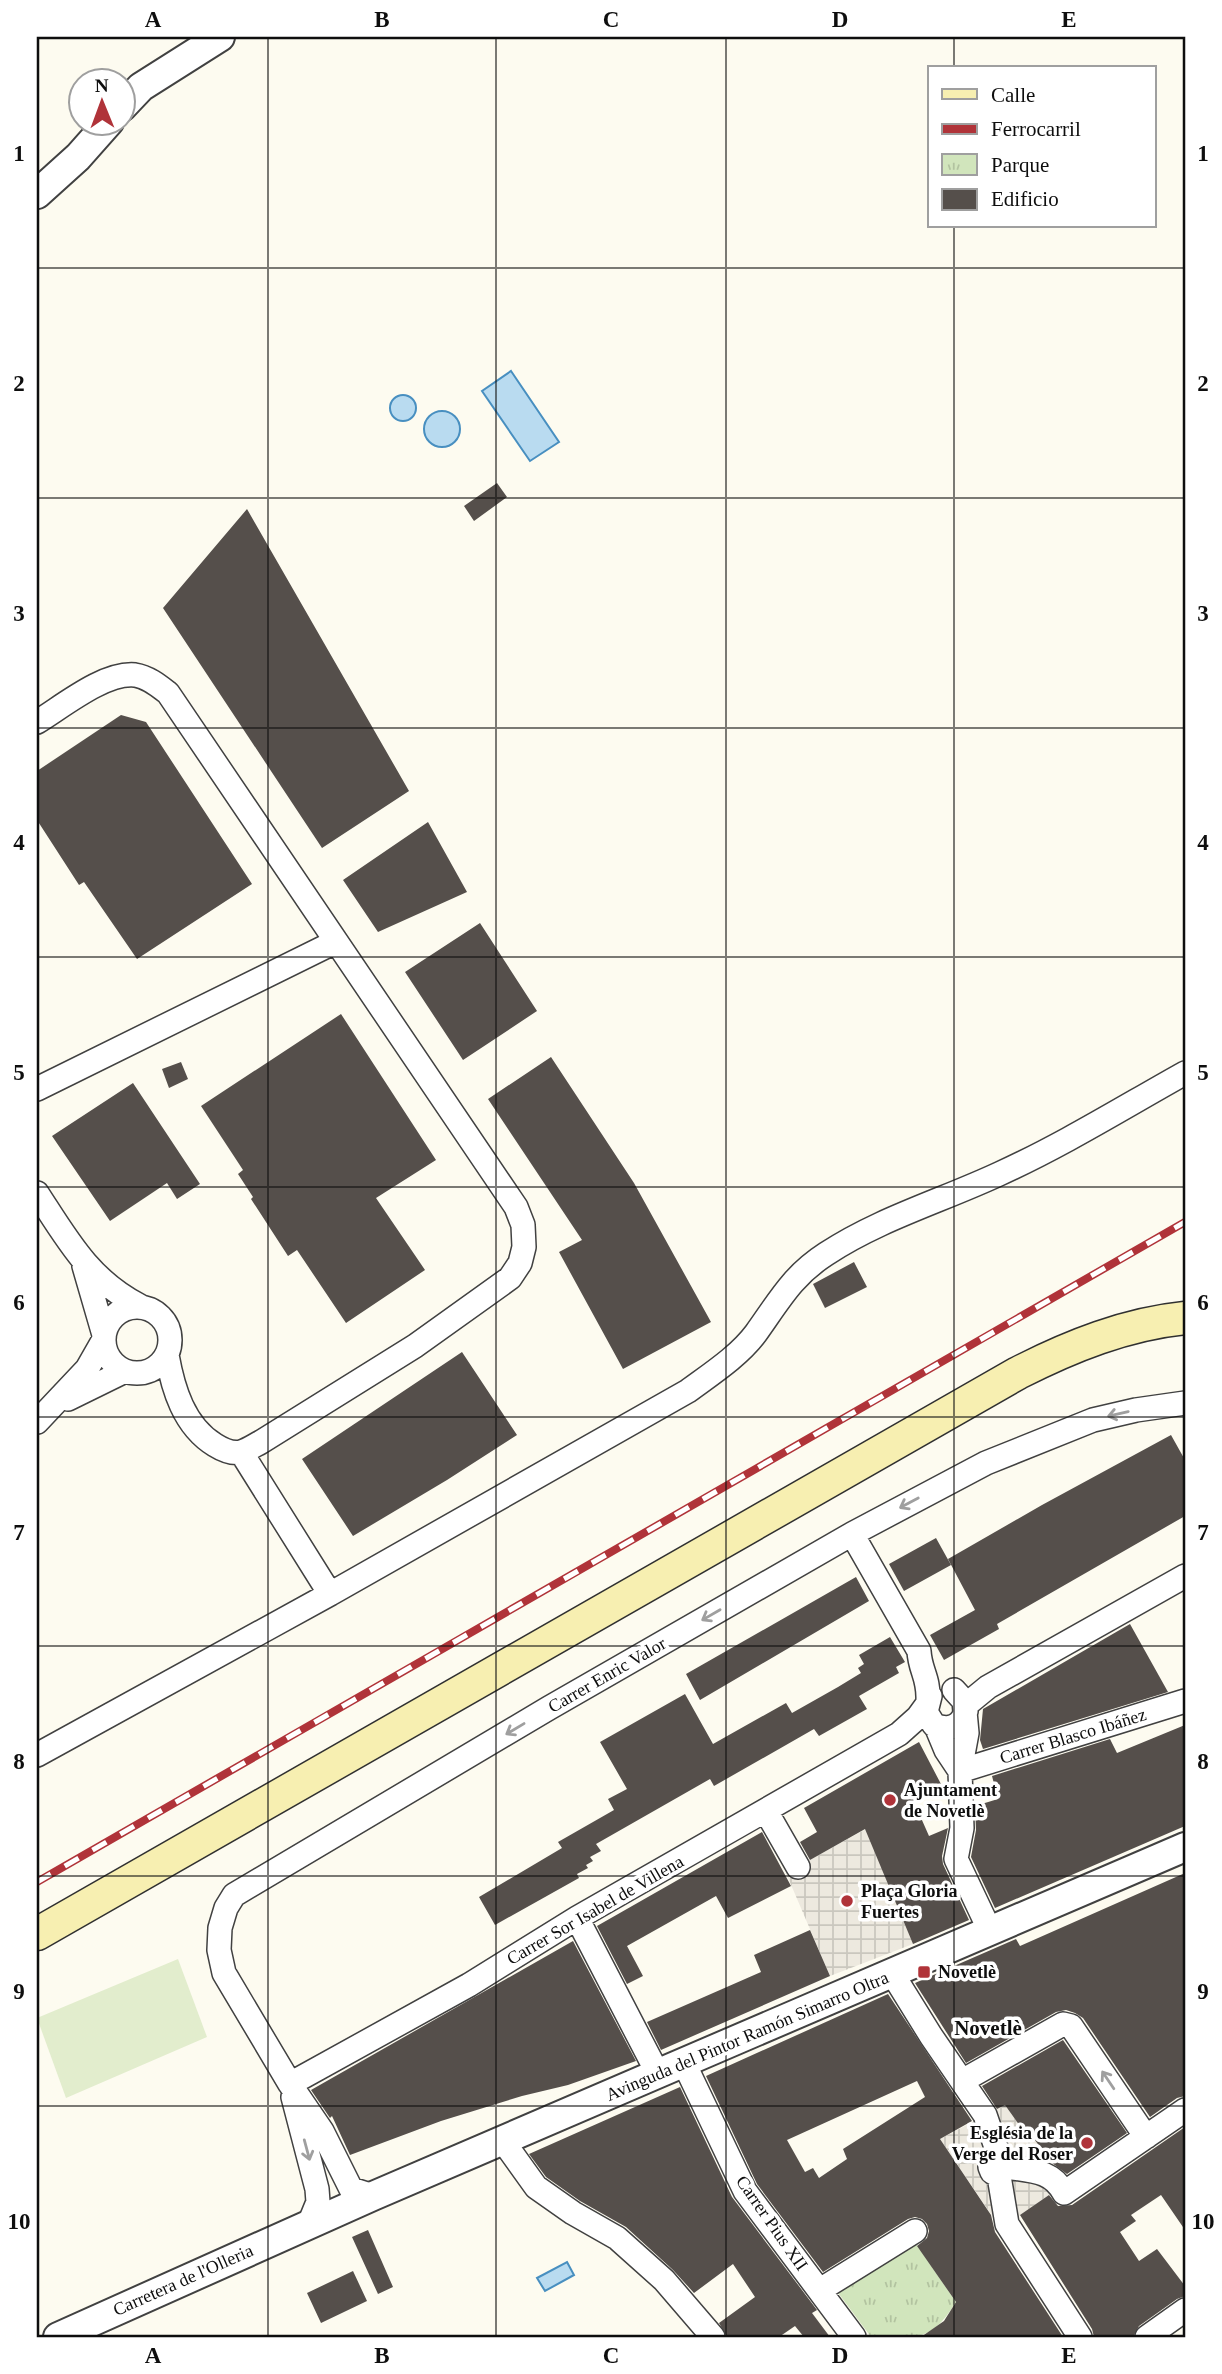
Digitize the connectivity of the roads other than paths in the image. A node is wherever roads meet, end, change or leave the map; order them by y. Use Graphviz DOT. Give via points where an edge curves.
graph roads {
  1 [pos="220,37"];
  2 [pos="136,92"];
  3 [pos="97,136"];
  4 [pos="37,194"];
  5 [pos="37,722"];
  6 [pos="335,943"];
  7 [pos="1185,1073"];
  8 [pos="37,1089"];
  9 [pos="37,1193"];
  10 [pos="83,1263"];
  11 [pos="140,1306"];
  12 [pos="1185,1318"];
  13 [pos="104,1338"];
  14 [pos="167,1355"];
  15 [pos="131,1372"];
  16 [pos="1185,1403"];
  17 [pos="45,1414"];
  18 [pos="186,1414"];
  19 [pos="241,1452"];
  20 [pos="852,1534"];
  21 [pos="1185,1576"];
  22 [pos="330,1594"];
  23 [pos="919,1651"];
  24 [pos="959,1699"];
  25 [pos="1185,1701"];
  26 [pos="931,1714"];
  27 [pos="37,1755"];
  28 [pos="960,1771"];
  29 [pos="766,1811"];
  30 [pos="1185,1847"];
  31 [pos="798,1867"];
  32 [pos="577,1918"];
  33 [pos="990,1931"];
  34 [pos="37,1934"];
  35 [pos="892,1973"];
  36 [pos="671,2068"];
  37 [pos="962,2081"];
  38 [pos="290,2084"];
  39 [pos="1185,2110"];
  40 [pos="1146,2137"];
  41 [pos="503,2141"];
  42 [pos="1003,2165"];
  43 [pos="373,2196"];
  44 [pos="309,2224"];
  45 [pos="915,2231"];
  46 [pos="820,2290"];
  47 [pos="1185,2310"];
  48 [pos="58,2337"];
  49 [pos="713,2337"];
  50 [pos="854,2337"];
  51 [pos="1080,2337"];
  52 [pos="1147,2337"];
  1 -- 2 [label="street"];
  3 -- 4 [label="street"];
  5 -- 6 [label="street" via="102,682 135,675 154,682 168,693"];
  6 -- 8 [label="street"];
  6 -- 19 [label="street" via="516,1208 524,1247 510,1278 415,1346"];
  7 -- 22 [label="street" via="998,1175 898,1216 829,1252 796,1278 730,1359 688,1391"];
  9 -- 10 [label="street"];
  10 -- 11 [label="street" via="118,1295"];
  10 -- 13 [label="street"];
  11 -- 13 [label="street" via="115,1315"];
  11 -- 14 [label="street" via="161,1315 168,1325 171,1344"];
  12 -- 34 [label="main road" via="1107,1335 1018,1373"];
  13 -- 15 [label="street" via="109,1357"];
  13 -- 17 [label="street" via="87,1369"];
  14 -- 15 [label="street" via="148,1371"];
  14 -- 18 [label="street"];
  15 -- 17 [label="street"];
  15 -- 18 [label="street"];
  16 -- 20 [label="street, Carrer Enric Valor, one-way" via="1113,1414 1034,1441"];
  18 -- 19 [label="street" via="206,1439 230,1452"];
  19 -- 22 [label="street"];
  20 -- 23 [label="street"];
  20 -- 38 [label="street, Carrer Enric Valor, one-way" via="234,1895 220,1928 224,1973"];
  21 -- 24 [label="street"];
  22 -- 27 [label="street"];
  23 -- 24 [label="street" via="930,1658 942,1683"];
  23 -- 26 [label="street"];
  24 -- 26 [label="street" via="936,1691"];
  24 -- 26 [label="street" via="960,1723 954,1727 947,1728"];
  24 -- 28 [label="street" via="966,1740"];
  25 -- 28 [label="street, Carrer Blasco Ibáñez"];
  26 -- 28 [label="street"];
  26 -- 29 [label="street, Carrer Sor Isabel de Villena" via="918,1717 899,1734"];
  28 -- 33 [label="street" via="962,1828 956,1859"];
  29 -- 31 [label="street"];
  29 -- 32 [label="street, Carrer Sor Isabel de Villena"];
  30 -- 33 [label="street, Avinguda del Pintor Ramón Simarro Oltra"];
  32 -- 36 [label="street, Carrer Pius XII"];
  32 -- 38 [label="street, Carrer Sor Isabel de Villena"];
  33 -- 35 [label="street, Avinguda del Pintor Ramón Simarro Oltra"];
  35 -- 36 [label="street, Avinguda del Pintor Ramón Simarro Oltra" via="852,1979"];
  35 -- 37 [label="street"];
  36 -- 41 [label="street, Avinguda del Pintor Ramón Simarro Oltra"];
  36 -- 46 [label="street, Carrer Pius XII" via="739,2180"];
  40 -- 37 [label="street, one-way" via="1068,2024"];
  37 -- 42 [label="street" via="985,2115"];
  38 -- 43 [label="street, Carrer Enric Valor" via="322,2131 351,2189"];
  38 -- 44 [label="street, Carrer Enric Valor, one-way" via="317,2189 318,2202"];
  39 -- 40 [label="street"];
  40 -- 42 [label="street" via="1064,2193 1046,2172"];
  41 -- 43 [label="street, Avinguda del Pintor Ramón Simarro Oltra"];
  41 -- 49 [label="street" via="536,2187 617,2238 664,2280"];
  42 -- 51 [label="street" via="1007,2224"];
  43 -- 44 [label="street, Avinguda del Pintor Ramón Simarro Oltra"];
  44 -- 48 [label="street, Carretera de l'Olleria"];
  45 -- 46 [label="street"];
  46 -- 50 [label="street, Carrer Pius XII"];
  47 -- 52 [label="street"];
}
